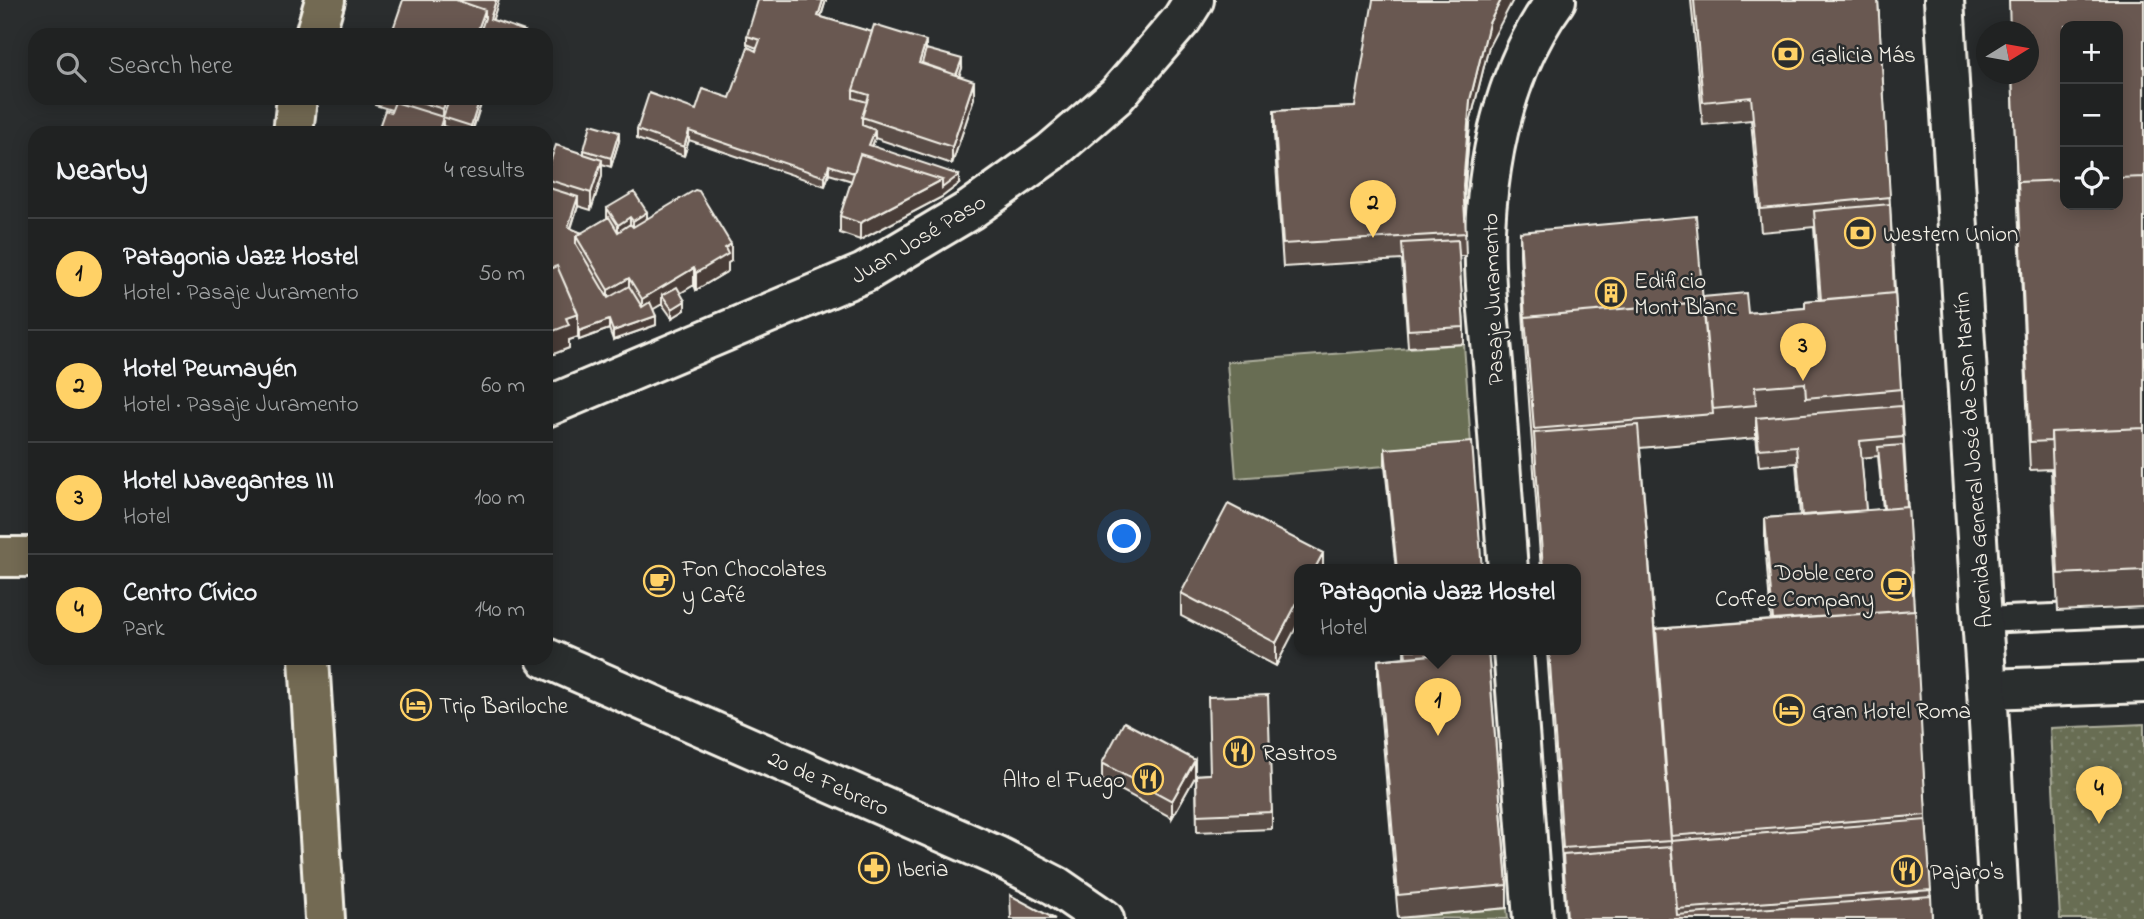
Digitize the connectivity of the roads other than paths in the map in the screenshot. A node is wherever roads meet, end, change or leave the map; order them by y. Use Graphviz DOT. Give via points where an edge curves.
graph roads {
  1 [pos="325,0"];
  2 [pos="1194,0"];
  3 [pos="1556,0"];
  4 [pos="1944,0"];
  5 [pos="317,28"];
  6 [pos="296,105"];
  7 [pos="294,126"];
  8 [pos="553,404"];
  9 [pos="28,557"];
  10 [pos="0,558"];
  11 [pos="1508,564"];
  12 [pos="2144,613"];
  13 [pos="1982,620"];
  14 [pos="1513,655"];
  15 [pos="553,661"];
  16 [pos="311,665"];
  17 [pos="2144,683"];
  18 [pos="1988,689"];
  19 [pos="325,919"];
  20 [pos="1104,919"];
  21 [pos="1533,919"];
  22 [pos="2000,919"];
  1 -- 5 [label="main road"];
  2 -- 8 [label="street, Juan José Paso" via="1116,96 1051,152 970,210 864,274"];
  3 -- 11 [label="street, Pasaje Juramento" via="1521,59 1503,109 1485,232"];
  4 -- 13 [label="street, Avenida General José de San Martín"];
  6 -- 7 [label="main road"];
  9 -- 10 [label="main road"];
  12 -- 13 [label="lane"];
  13 -- 18 [label="street, Avenida General José de San Martín"];
  14 -- 21 [label="street"];
  15 -- 20 [label="street, 20 de Febrero" via="997,856 1056,886"];
  16 -- 19 [label="main road"];
  17 -- 18 [label="street"];
  18 -- 22 [label="street, Avenida General José de San Martín"];
}
